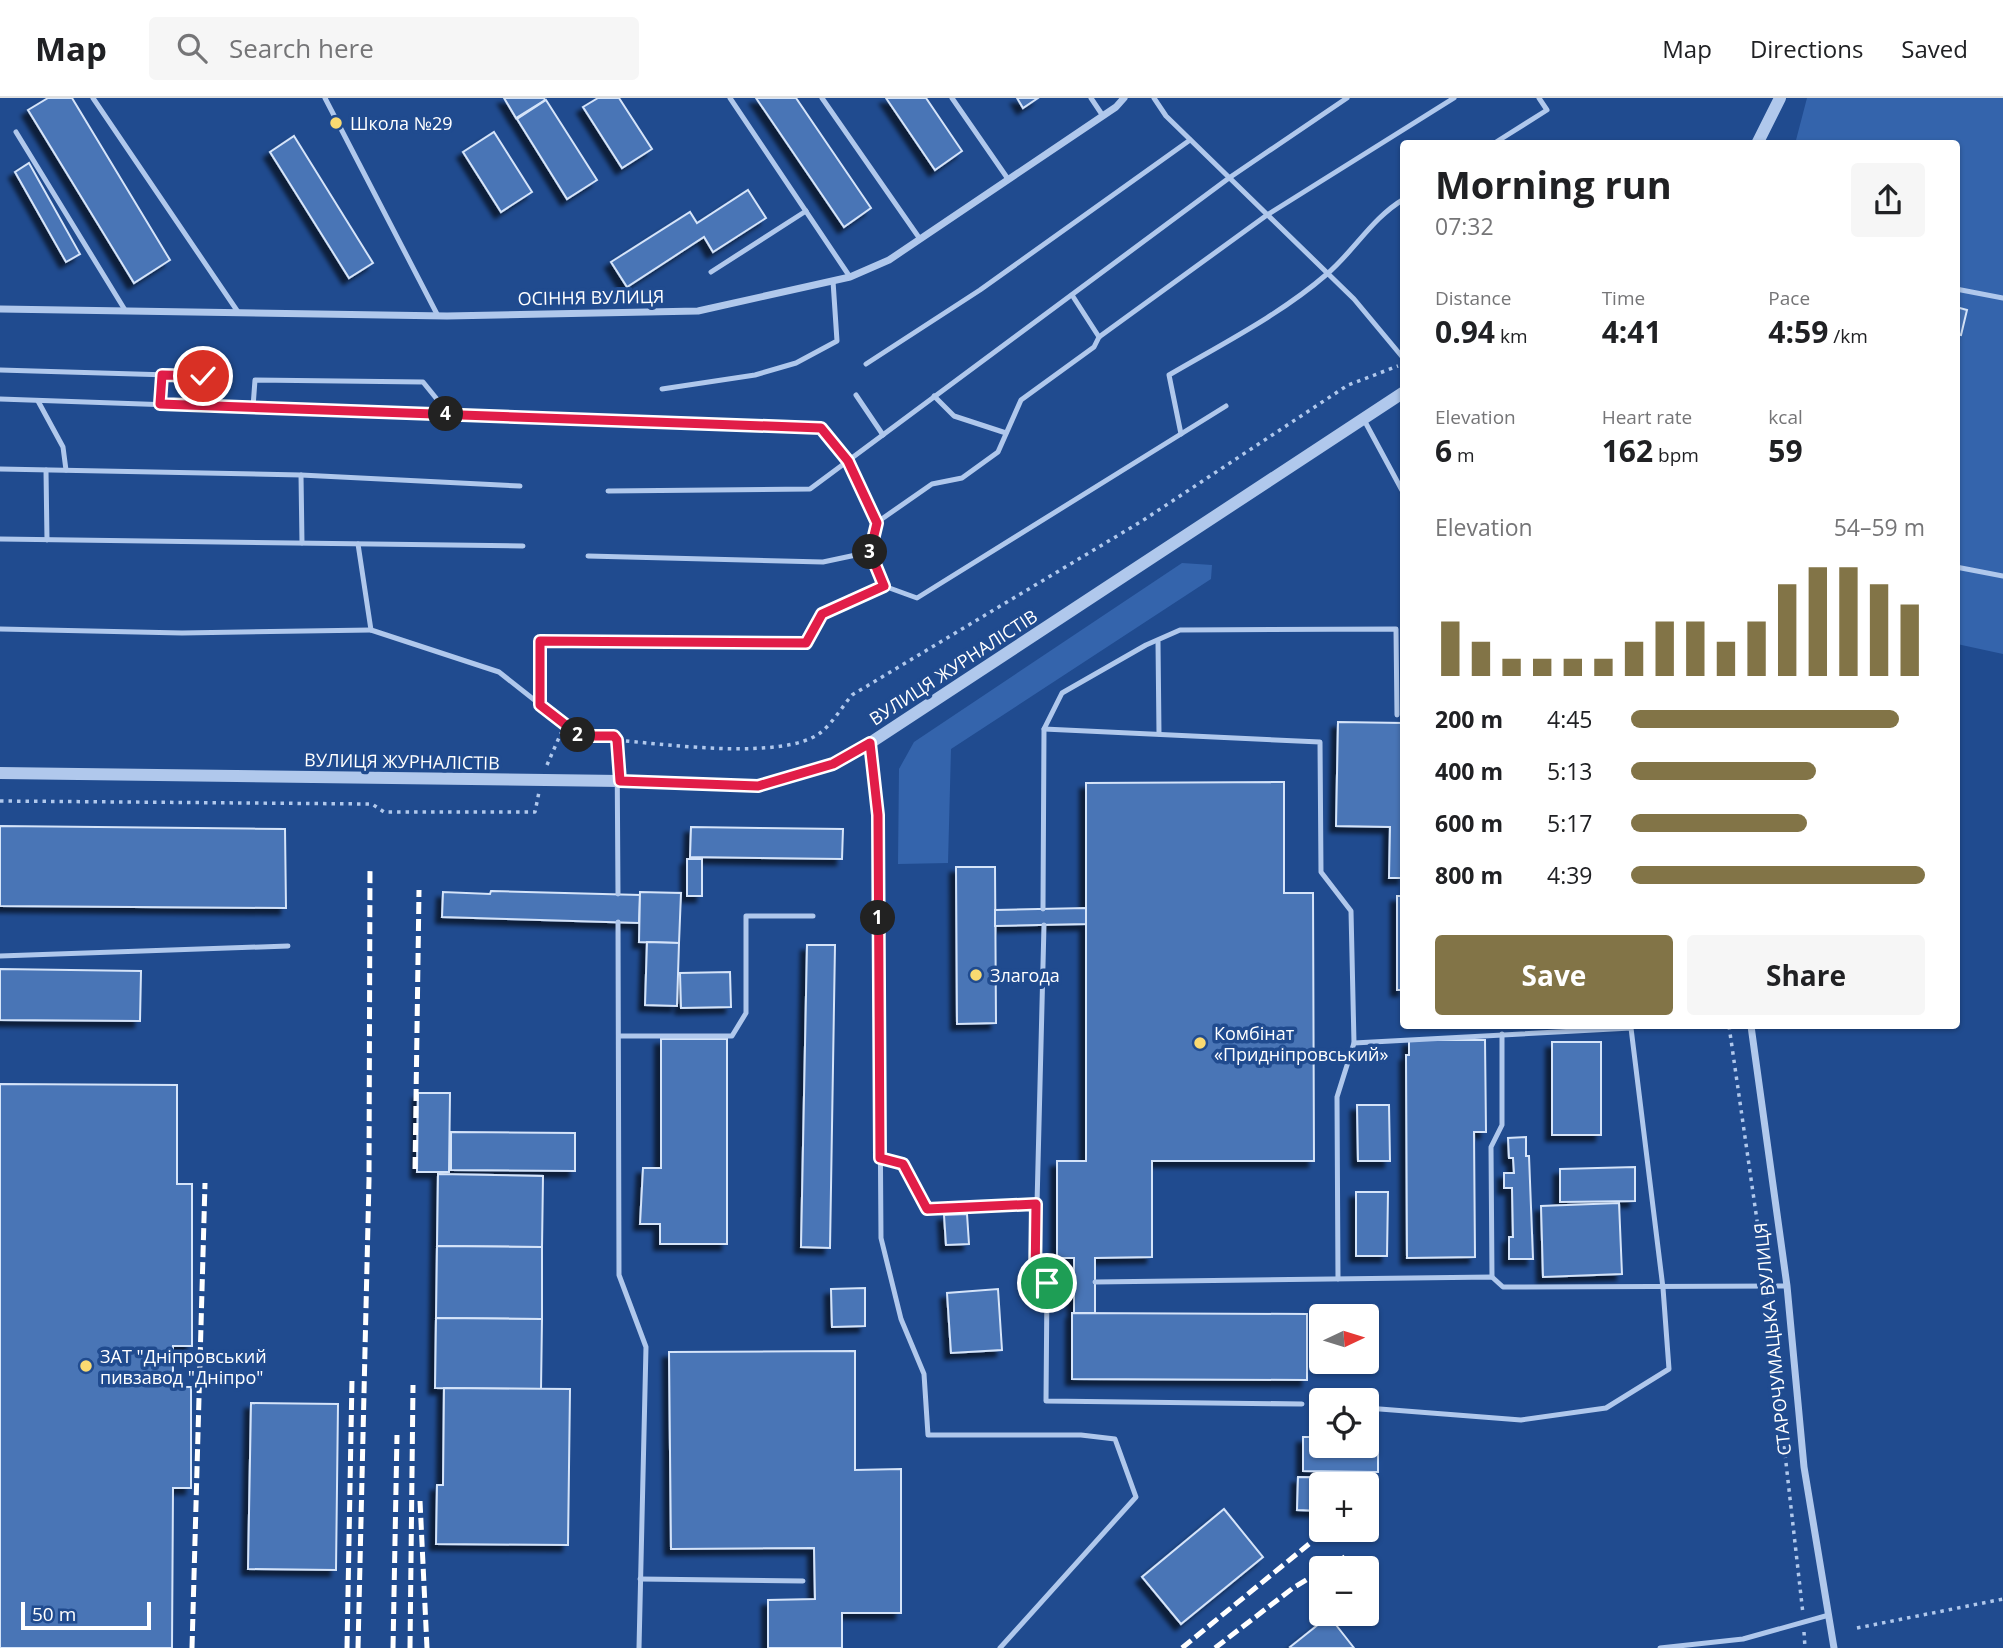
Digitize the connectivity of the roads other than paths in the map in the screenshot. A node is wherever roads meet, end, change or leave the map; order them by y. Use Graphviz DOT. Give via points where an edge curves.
graph roads {
  1 [pos="93,98"];
  2 [pos="326,98"];
  3 [pos="730,98"];
  4 [pos="822,98"];
  5 [pos="953,98"];
  6 [pos="1091,98"];
  7 [pos="1124,98"];
  8 [pos="1154,98"];
  9 [pos="1347,98"];
  10 [pos="1454,98"];
  11 [pos="1539,98"];
  12 [pos="1780,98"];
  13 [pos="1103,116"];
  14 [pos="16,132"];
  15 [pos="1190,140"];
  16 [pos="1499,140"];
  17 [pos="1760,140"];
  18 [pos="1229,178"];
  19 [pos="1008,179"];
  20 [pos="1400,201"];
  21 [pos="806,211"];
  22 [pos="1267,215"];
  23 [pos="920,239"];
  24 [pos="711,272"];
  25 [pos="1328,274"];
  26 [pos="850,277"];
  27 [pos="833,281"];
  28 [pos="1960,290"];
  29 [pos="1072,295"];
  30 [pos="2003,298"];
  31 [pos="0,309"];
  32 [pos="125,310"];
  33 [pos="238,312"];
  34 [pos="439,316"];
  35 [pos="1099,337"];
  36 [pos="1400,357"];
  37 [pos="866,364"];
  38 [pos="0,370"];
  39 [pos="162,375"];
  40 [pos="203,376"];
  41 [pos="662,389"];
  42 [pos="856,395"];
  43 [pos="1400,395"];
  44 [pos="934,396"];
  45 [pos="0,399"];
  46 [pos="38,401"];
  47 [pos="160,404"];
  48 [pos="1226,406"];
  49 [pos="253,407"];
  50 [pos="449,414"];
  51 [pos="1363,418"];
  52 [pos="1006,433"];
  53 [pos="1181,434"];
  54 [pos="883,435"];
  55 [pos="848,461"];
  56 [pos="0,469"];
  57 [pos="46,470"];
  58 [pos="66,470"];
  59 [pos="301,475"];
  60 [pos="520,486"];
  61 [pos="1400,487"];
  62 [pos="608,491"];
  63 [pos="877,523"];
  64 [pos="0,539"];
  65 [pos="47,540"];
  66 [pos="302,543"];
  67 [pos="358,544"];
  68 [pos="523,546"];
  69 [pos="870,552"];
  70 [pos="587,556"];
  71 [pos="1960,568"];
  72 [pos="2003,576"];
  73 [pos="884,586"];
  74 [pos="0,629"];
  75 [pos="371,630"];
  76 [pos="1158,642"];
  77 [pos="540,705"];
  78 [pos="1397,715"];
  79 [pos="1044,729"];
  80 [pos="1159,734"];
  81 [pos="870,743"];
  82 [pos="0,773"];
  83 [pos="620,781"];
  84 [pos="618,894"];
  85 [pos="1043,909"];
  86 [pos="813,916"];
  87 [pos="618,922"];
  88 [pos="1044,925"];
  89 [pos="288,946"];
  90 [pos="0,956"];
  91 [pos="1610,1029"];
  92 [pos="1631,1029"];
  93 [pos="1751,1029"];
  94 [pos="1502,1034"];
  95 [pos="618,1036"];
  96 [pos="1354,1043"];
  97 [pos="880,1158"];
  98 [pos="1036,1204"];
  99 [pos="1492,1277"];
  100 [pos="1338,1279"];
  101 [pos="1095,1282"];
  102 [pos="1047,1283"];
  103 [pos="1074,1283"];
  104 [pos="1787,1286"];
  105 [pos="1663,1289"];
  106 [pos="1302,1404"];
  107 [pos="1379,1409"];
  108 [pos="640,1579"];
  109 [pos="803,1581"];
  110 [pos="1829,1615"];
  111 [pos="639,1648"];
  112 [pos="1000,1648"];
  113 [pos="1660,1648"];
  114 [pos="1834,1648"];
  1 -- 33 [label="lane"];
  2 -- 34 [label="lane"];
  3 -- 21 [label="lane"];
  4 -- 23 [label="lane"];
  5 -- 19 [label="lane"];
  6 -- 13 [label="lane"];
  7 -- 13 [label="street, ОСІННЯ ВУЛИЦЯ"];
  8 -- 15 [label="lane"];
  9 -- 18 [label="lane"];
  10 -- 22 [label="lane"];
  11 -- 16 [label="lane" via="1547,110"];
  12 -- 17 [label="street"];
  13 -- 19 [label="street, ОСІННЯ ВУЛИЦЯ"];
  14 -- 32 [label="lane"];
  15 -- 18 [label="lane"];
  15 -- 37 [label="lane" via="980,290"];
  18 -- 22 [label="lane"];
  18 -- 29 [label="lane"];
  19 -- 23 [label="street, ОСІННЯ ВУЛИЦЯ"];
  20 -- 25 [label="lane" via="1387,209"];
  21 -- 24 [label="lane"];
  21 -- 26 [label="lane"];
  22 -- 25 [label="lane"];
  22 -- 35 [label="lane"];
  23 -- 26 [label="street, ОСІННЯ ВУЛИЦЯ" via="889,260"];
  25 -- 36 [label="lane"];
  25 -- 53 [label="lane" via="1259,322 1169,375"];
  26 -- 27 [label="street, ОСІННЯ ВУЛИЦЯ"];
  27 -- 34 [label="street, ОСІННЯ ВУЛИЦЯ" via="698,311"];
  27 -- 41 [label="lane" via="837,341 796,363 755,375"];
  28 -- 30 [label="lane"];
  29 -- 35 [label="lane"];
  29 -- 44 [label="lane"];
  31 -- 32 [label="street, ОСІННЯ ВУЛИЦЯ"];
  32 -- 33 [label="street, ОСІННЯ ВУЛИЦЯ"];
  33 -- 34 [label="street, ОСІННЯ ВУЛИЦЯ"];
  35 -- 52 [label="lane" via="1094,347 1021,400"];
  38 -- 39 [label="lane"];
  39 -- 40 [label="lane"];
  39 -- 47 [label="lane"];
  42 -- 54 [label="lane"];
  43 -- 51 [label="street, ВУЛИЦЯ ЖУРНАЛІСТІВ"];
  44 -- 52 [label="lane" via="954,416"];
  44 -- 54 [label="lane"];
  45 -- 46 [label="lane"];
  46 -- 47 [label="lane"];
  46 -- 58 [label="lane" via="63,447"];
  47 -- 49 [label="lane"];
  48 -- 53 [label="lane"];
  49 -- 50 [label="lane"];
  49 -- 50 [label="lane" via="255,380 423,382"];
  50 -- 55 [label="lane" via="821,428"];
  51 -- 61 [label="lane"];
  51 -- 81 [label="street, ВУЛИЦЯ ЖУРНАЛІСТІВ"];
  52 -- 63 [label="lane" via="998,452 961,478 932,484"];
  53 -- 73 [label="lane" via="918,598"];
  54 -- 55 [label="lane"];
  55 -- 62 [label="lane" via="810,489"];
  55 -- 63 [label="lane"];
  56 -- 57 [label="lane"];
  57 -- 58 [label="lane"];
  57 -- 65 [label="lane"];
  58 -- 59 [label="lane"];
  59 -- 60 [label="lane"];
  59 -- 66 [label="lane"];
  63 -- 69 [label="lane"];
  64 -- 65 [label="lane"];
  65 -- 66 [label="lane"];
  66 -- 67 [label="lane"];
  67 -- 68 [label="lane"];
  67 -- 75 [label="lane"];
  69 -- 70 [label="lane" via="823,562"];
  69 -- 73 [label="lane"];
  71 -- 72 [label="lane"];
  73 -- 77 [label="lane" via="822,614 806,643 540,641"];
  74 -- 75 [label="lane" via="182,633"];
  75 -- 77 [label="lane" via="499,672"];
  76 -- 78 [label="lane" via="1180,630 1395,629"];
  76 -- 79 [label="lane" via="1062,693"];
  76 -- 80 [label="lane"];
  77 -- 83 [label="lane" via="580,736 609,734 617,740"];
  79 -- 80 [label="lane"];
  79 -- 85 [label="lane"];
  80 -- 96 [label="lane" via="1320,742 1321,872 1351,911"];
  81 -- 83 [label="street, ВУЛИЦЯ ЖУРНАЛІСТІВ" via="833,764 758,786"];
  81 -- 97 [label="lane" via="878,815"];
  82 -- 83 [label="street, ВУЛИЦЯ ЖУРНАЛІСТІВ"];
  83 -- 84 [label="lane"];
  86 -- 95 [label="lane" via="746,916 746,1013 732,1036"];
  87 -- 95 [label="lane"];
  88 -- 98 [label="lane"];
  89 -- 90 [label="lane"];
  91 -- 94 [label="lane"];
  92 -- 105 [label="lane"];
  93 -- 104 [label="street, СТАРОЧУМАЦЬКА ВУЛИЦЯ"];
  94 -- 96 [label="lane"];
  94 -- 99 [label="lane" via="1503,1125 1491,1147"];
  95 -- 108 [label="lane" via="619,1275 646,1348"];
  96 -- 100 [label="lane" via="1337,1097"];
  97 -- 98 [label="lane" via="903,1164 927,1209"];
  97 -- 112 [label="lane" via="881,1238 901,1319 924,1374 928,1435 1115,1438 1136,1497"];
  98 -- 102 [label="lane" via="1035,1284"];
  99 -- 100 [label="lane"];
  99 -- 105 [label="lane" via="1503,1287"];
  100 -- 101 [label="lane"];
  102 -- 103 [label="lane"];
  102 -- 106 [label="lane" via="1046,1401"];
  104 -- 105 [label="lane"];
  104 -- 110 [label="street, СТАРОЧУМАЦЬКА ВУЛИЦЯ" via="1804,1467"];
  105 -- 107 [label="lane" via="1669,1369 1606,1408 1521,1420"];
  108 -- 109 [label="lane"];
  108 -- 111 [label="lane"];
  110 -- 113 [label="lane" via="1743,1639"];
  110 -- 114 [label="street, СТАРОЧУМАЦЬКА ВУЛИЦЯ"];
}
